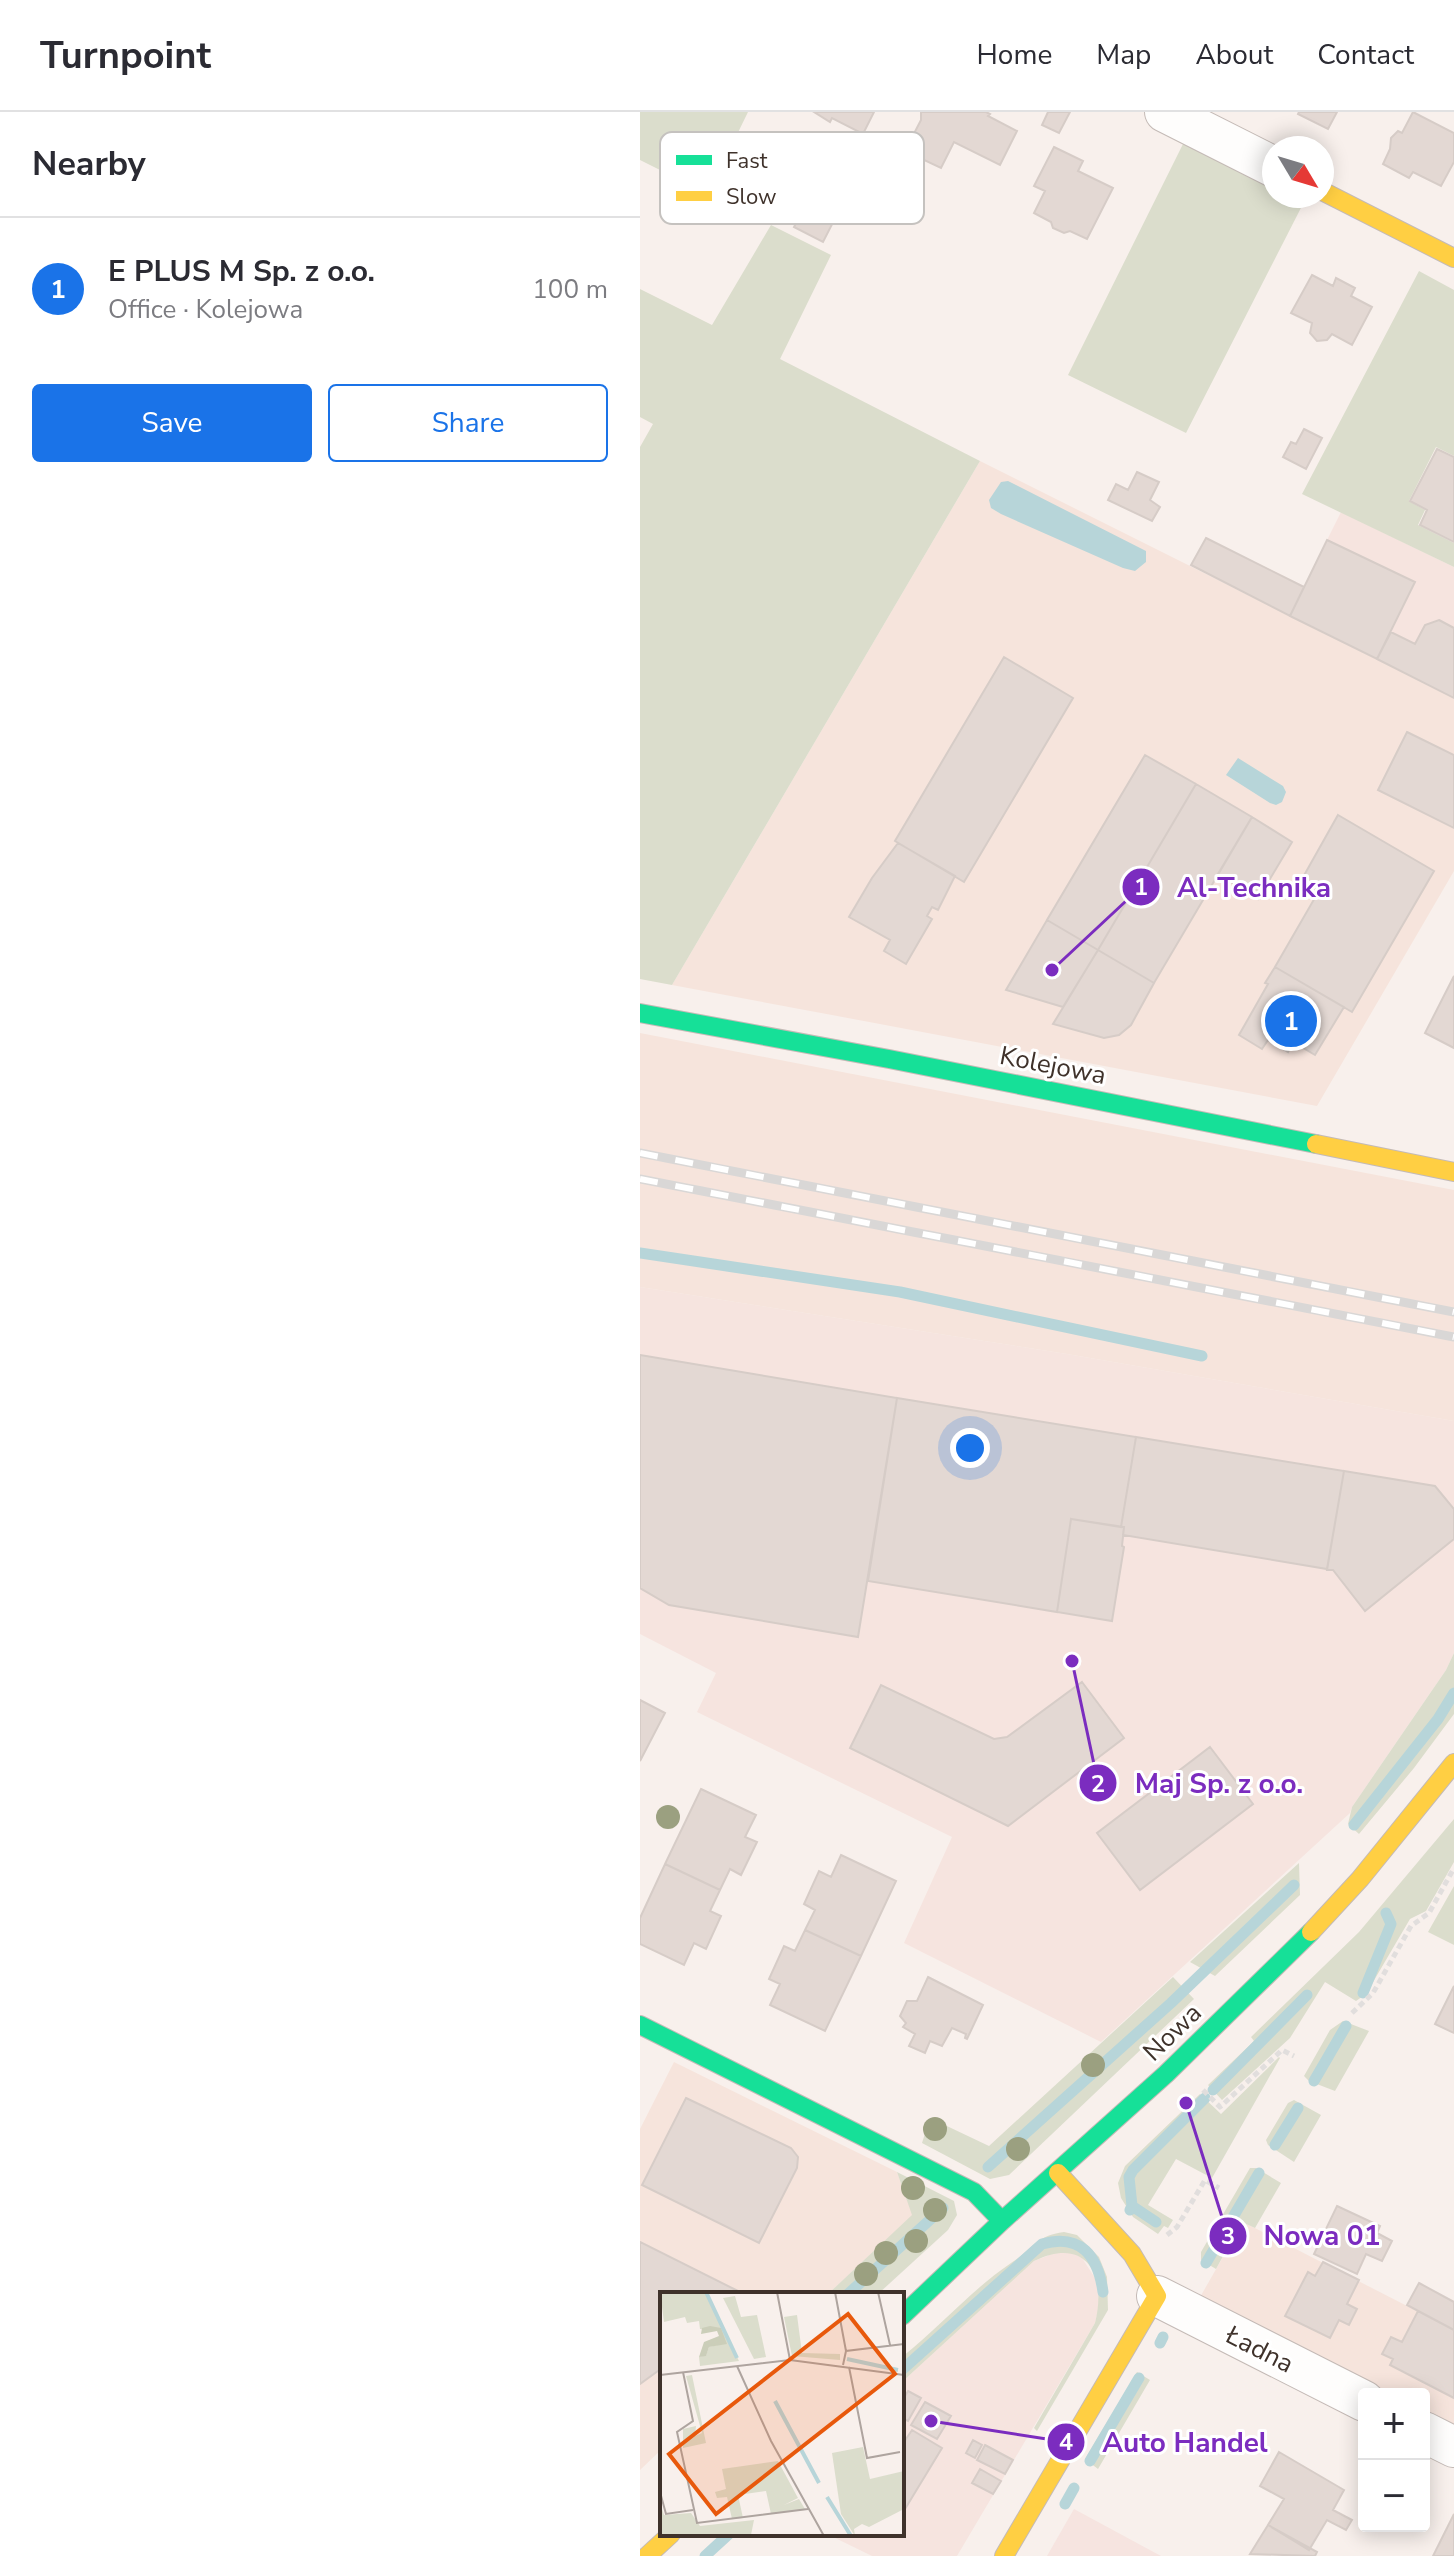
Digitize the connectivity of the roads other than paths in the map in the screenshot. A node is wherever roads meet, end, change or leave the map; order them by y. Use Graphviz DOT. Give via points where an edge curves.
graph roads {
  1 [pos="1165,112"];
  2 [pos="1262,161"];
  3 [pos="1334,197"];
  4 [pos="1454,258"];
  5 [pos="640,1013"];
  6 [pos="1454,1172"];
  7 [pos="1454,1763"];
  8 [pos="640,2025"];
  9 [pos="1058,2173"];
  10 [pos="1002,2221"];
  11 [pos="1157,2296"];
  12 [pos="904,2314"];
  13 [pos="1358,2398"];
  14 [pos="1430,2435"];
  15 [pos="1454,2447"];
  16 [pos="669,2536"];
  17 [pos="647,2556"];
  18 [pos="1004,2556"];
  1 -- 2 [label="street"];
  3 -- 4 [label="street"];
  5 -- 6 [label="street, Kolejowa"];
  7 -- 9 [label="street, Nowa" via="1299,1946"];
  8 -- 10 [label="street" via="974,2192"];
  9 -- 10 [label="street, Nowa"];
  9 -- 11 [label="street" via="1116,2233"];
  10 -- 12 [label="street, Nowa"];
  11 -- 13 [label="street, Ładna"];
  11 -- 18 [label="street"];
  14 -- 15 [label="street"];
  16 -- 17 [label="street"];
}
